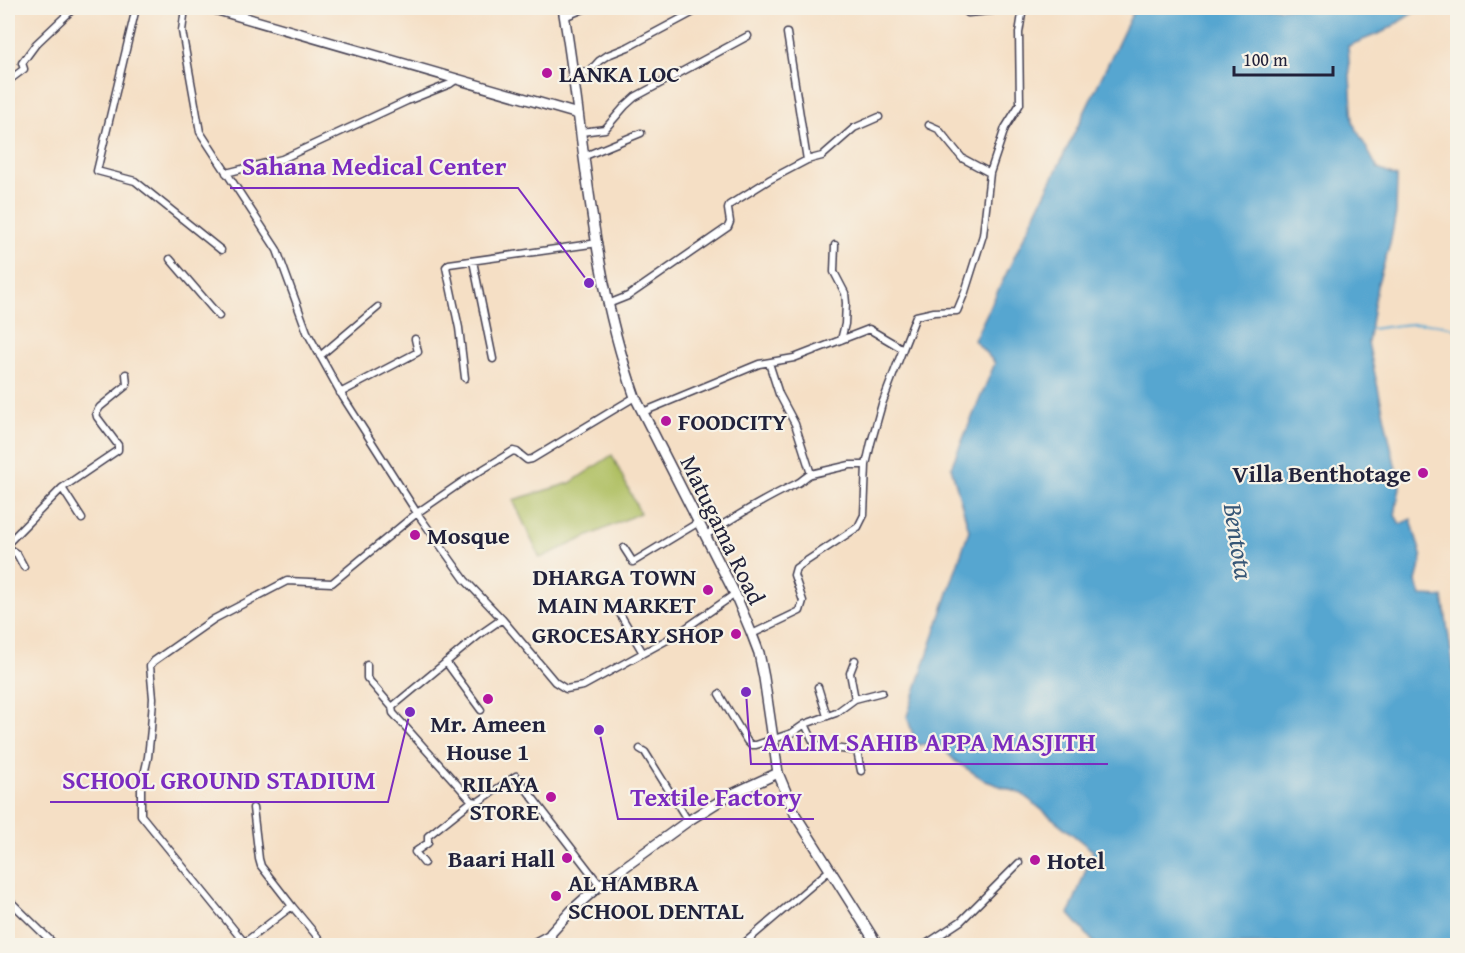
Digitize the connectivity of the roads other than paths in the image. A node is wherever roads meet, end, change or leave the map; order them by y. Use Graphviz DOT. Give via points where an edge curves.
graph roads {
  1 [pos="74,8"];
  2 [pos="136,8"];
  3 [pos="184,8"];
  4 [pos="211,8"];
  5 [pos="586,8"];
  6 [pos="701,8"];
  7 [pos="962,8"];
  8 [pos="1022,8"];
  9 [pos="564,12"];
  10 [pos="787,33"];
  11 [pos="748,36"];
  12 [pos="572,71"];
  13 [pos="458,79"];
  14 [pos="8,81"];
  15 [pos="578,114"];
  16 [pos="879,117"];
  17 [pos="929,125"];
  18 [pos="581,132"];
  19 [pos="641,133"];
  20 [pos="585,156"];
  21 [pos="807,160"];
  22 [pos="226,173"];
  23 [pos="990,173"];
  24 [pos="598,243"];
  25 [pos="835,245"];
  26 [pos="220,250"];
  27 [pos="170,259"];
  28 [pos="473,261"];
  29 [pos="608,304"];
  30 [pos="378,307"];
  31 [pos="219,316"];
  32 [pos="415,339"];
  33 [pos="841,340"];
  34 [pos="903,349"];
  35 [pos="320,356"];
  36 [pos="493,359"];
  37 [pos="770,363"];
  38 [pos="126,374"];
  39 [pos="465,378"];
  40 [pos="340,393"];
  41 [pos="635,397"];
  42 [pos="643,412"];
  43 [pos="866,465"];
  44 [pos="811,474"];
  45 [pos="62,488"];
  46 [pos="417,513"];
  47 [pos="82,519"];
  48 [pos="699,522"];
  49 [pos="706,535"];
  50 [pos="8,543"];
  51 [pos="8,548"];
  52 [pos="624,548"];
  53 [pos="24,567"];
  54 [pos="735,594"];
  55 [pos="616,607"];
  56 [pos="502,619"];
  57 [pos="752,634"];
  58 [pos="644,653"];
  59 [pos="855,660"];
  60 [pos="446,662"];
  61 [pos="367,665"];
  62 [pos="818,687"];
  63 [pos="882,692"];
  64 [pos="719,694"];
  65 [pos="855,699"];
  66 [pos="392,707"];
  67 [pos="481,710"];
  68 [pos="827,716"];
  69 [pos="805,724"];
  70 [pos="773,740"];
  71 [pos="640,749"];
  72 [pos="861,771"];
  73 [pos="778,773"];
  74 [pos="472,801"];
  75 [pos="254,808"];
  76 [pos="688,821"];
  77 [pos="424,863"];
  78 [pos="1019,863"];
  79 [pos="831,869"];
  80 [pos="600,885"];
  81 [pos="8,899"];
  82 [pos="292,906"];
  83 [pos="550,933"];
  84 [pos="242,944"];
  85 [pos="56,945"];
  86 [pos="325,945"];
  87 [pos="527,945"];
  88 [pos="549,945"];
  89 [pos="741,945"];
  90 [pos="878,945"];
  91 [pos="923,945"];
  1 -- 14 [label="street" via="36,44 22,63 24,69"];
  2 -- 26 [label="street" via="96,171 135,181"];
  3 -- 22 [label="street" via="182,31 200,132"];
  4 -- 13 [label="main road"];
  5 -- 9 [label="street"];
  6 -- 12 [label="street" via="608,55 588,72"];
  7 -- 8 [label="street" via="968,13"];
  8 -- 23 [label="street" via="1020,104 1005,128"];
  9 -- 12 [label="main road, Matugama Road"];
  10 -- 21 [label="street"];
  11 -- 18 [label="street" via="635,97 605,129"];
  12 -- 15 [label="main road, Matugama Road"];
  13 -- 15 [label="main road"];
  13 -- 22 [label="street" via="282,159"];
  15 -- 18 [label="main road, Matugama Road"];
  16 -- 21 [label="street" via="854,128 822,156"];
  17 -- 23 [label="street" via="938,129 962,158"];
  18 -- 20 [label="main road, Matugama Road"];
  19 -- 20 [label="street"];
  20 -- 24 [label="main road, Matugama Road"];
  21 -- 29 [label="street" via="729,205 728,227 628,296"];
  22 -- 35 [label="street" via="278,250 307,332"];
  23 -- 34 [label="street" via="983,235 957,311 916,316"];
  24 -- 28 [label="street"];
  24 -- 29 [label="main road, Matugama Road"];
  25 -- 33 [label="street" via="834,272 846,303"];
  27 -- 31 [label="street"];
  28 -- 36 [label="street"];
  28 -- 39 [label="street" via="446,267"];
  29 -- 41 [label="main road, Matugama Road"];
  30 -- 35 [label="street"];
  32 -- 40 [label="street" via="417,352 405,361"];
  33 -- 34 [label="street" via="869,329"];
  33 -- 37 [label="street"];
  34 -- 43 [label="street" via="882,404"];
  35 -- 40 [label="street"];
  37 -- 42 [label="street" via="759,364"];
  37 -- 44 [label="street"];
  38 -- 45 [label="street" via="127,385 96,413 118,450"];
  40 -- 46 [label="street"];
  41 -- 42 [label="main road, Matugama Road"];
  41 -- 46 [label="street" via="532,459 513,451"];
  42 -- 48 [label="main road, Matugama Road"];
  43 -- 44 [label="street"];
  43 -- 57 [label="street" via="864,514 858,528 796,568 794,574 803,601 800,611"];
  44 -- 49 [label="street"];
  45 -- 47 [label="street"];
  45 -- 50 [label="street"];
  46 -- 56 [label="street" via="465,580"];
  46 -- 84 [label="street" via="332,583 287,581 214,619 150,666 153,698 141,815"];
  48 -- 49 [label="main road, Matugama Road"];
  48 -- 52 [label="street" via="633,562"];
  49 -- 54 [label="main road, Matugama Road"];
  51 -- 53 [label="street"];
  54 -- 57 [label="main road, Matugama Road"];
  54 -- 58 [label="street"];
  55 -- 58 [label="street"];
  56 -- 58 [label="street" via="555,682 566,689 583,686"];
  56 -- 60 [label="street"];
  57 -- 70 [label="main road, Matugama Road" via="759,652"];
  59 -- 65 [label="street" via="850,673"];
  60 -- 66 [label="street"];
  60 -- 67 [label="street"];
  61 -- 66 [label="street" via="367,678"];
  62 -- 68 [label="street"];
  63 -- 65 [label="street"];
  64 -- 70 [label="street" via="751,745"];
  65 -- 68 [label="street"];
  66 -- 74 [label="street" via="393,713"];
  68 -- 69 [label="street"];
  69 -- 70 [label="street"];
  69 -- 72 [label="street" via="818,746 857,751"];
  70 -- 73 [label="main road, Matugama Road"];
  71 -- 76 [label="street"];
  73 -- 76 [label="main road" via="728,796"];
  73 -- 79 [label="main road, Matugama Road" via="796,816"];
  74 -- 77 [label="street" via="428,836 428,843 415,852"];
  74 -- 80 [label="street" via="478,802 516,776"];
  75 -- 82 [label="street" via="261,866"];
  76 -- 80 [label="main road"];
  78 -- 91 [label="street" via="961,921"];
  79 -- 89 [label="street"];
  79 -- 90 [label="main road, Matugama Road"];
  80 -- 83 [label="main road"];
  81 -- 85 [label="street"];
  82 -- 84 [label="street"];
  82 -- 86 [label="street"];
  83 -- 87 [label="street"];
  83 -- 88 [label="main road"];
}
